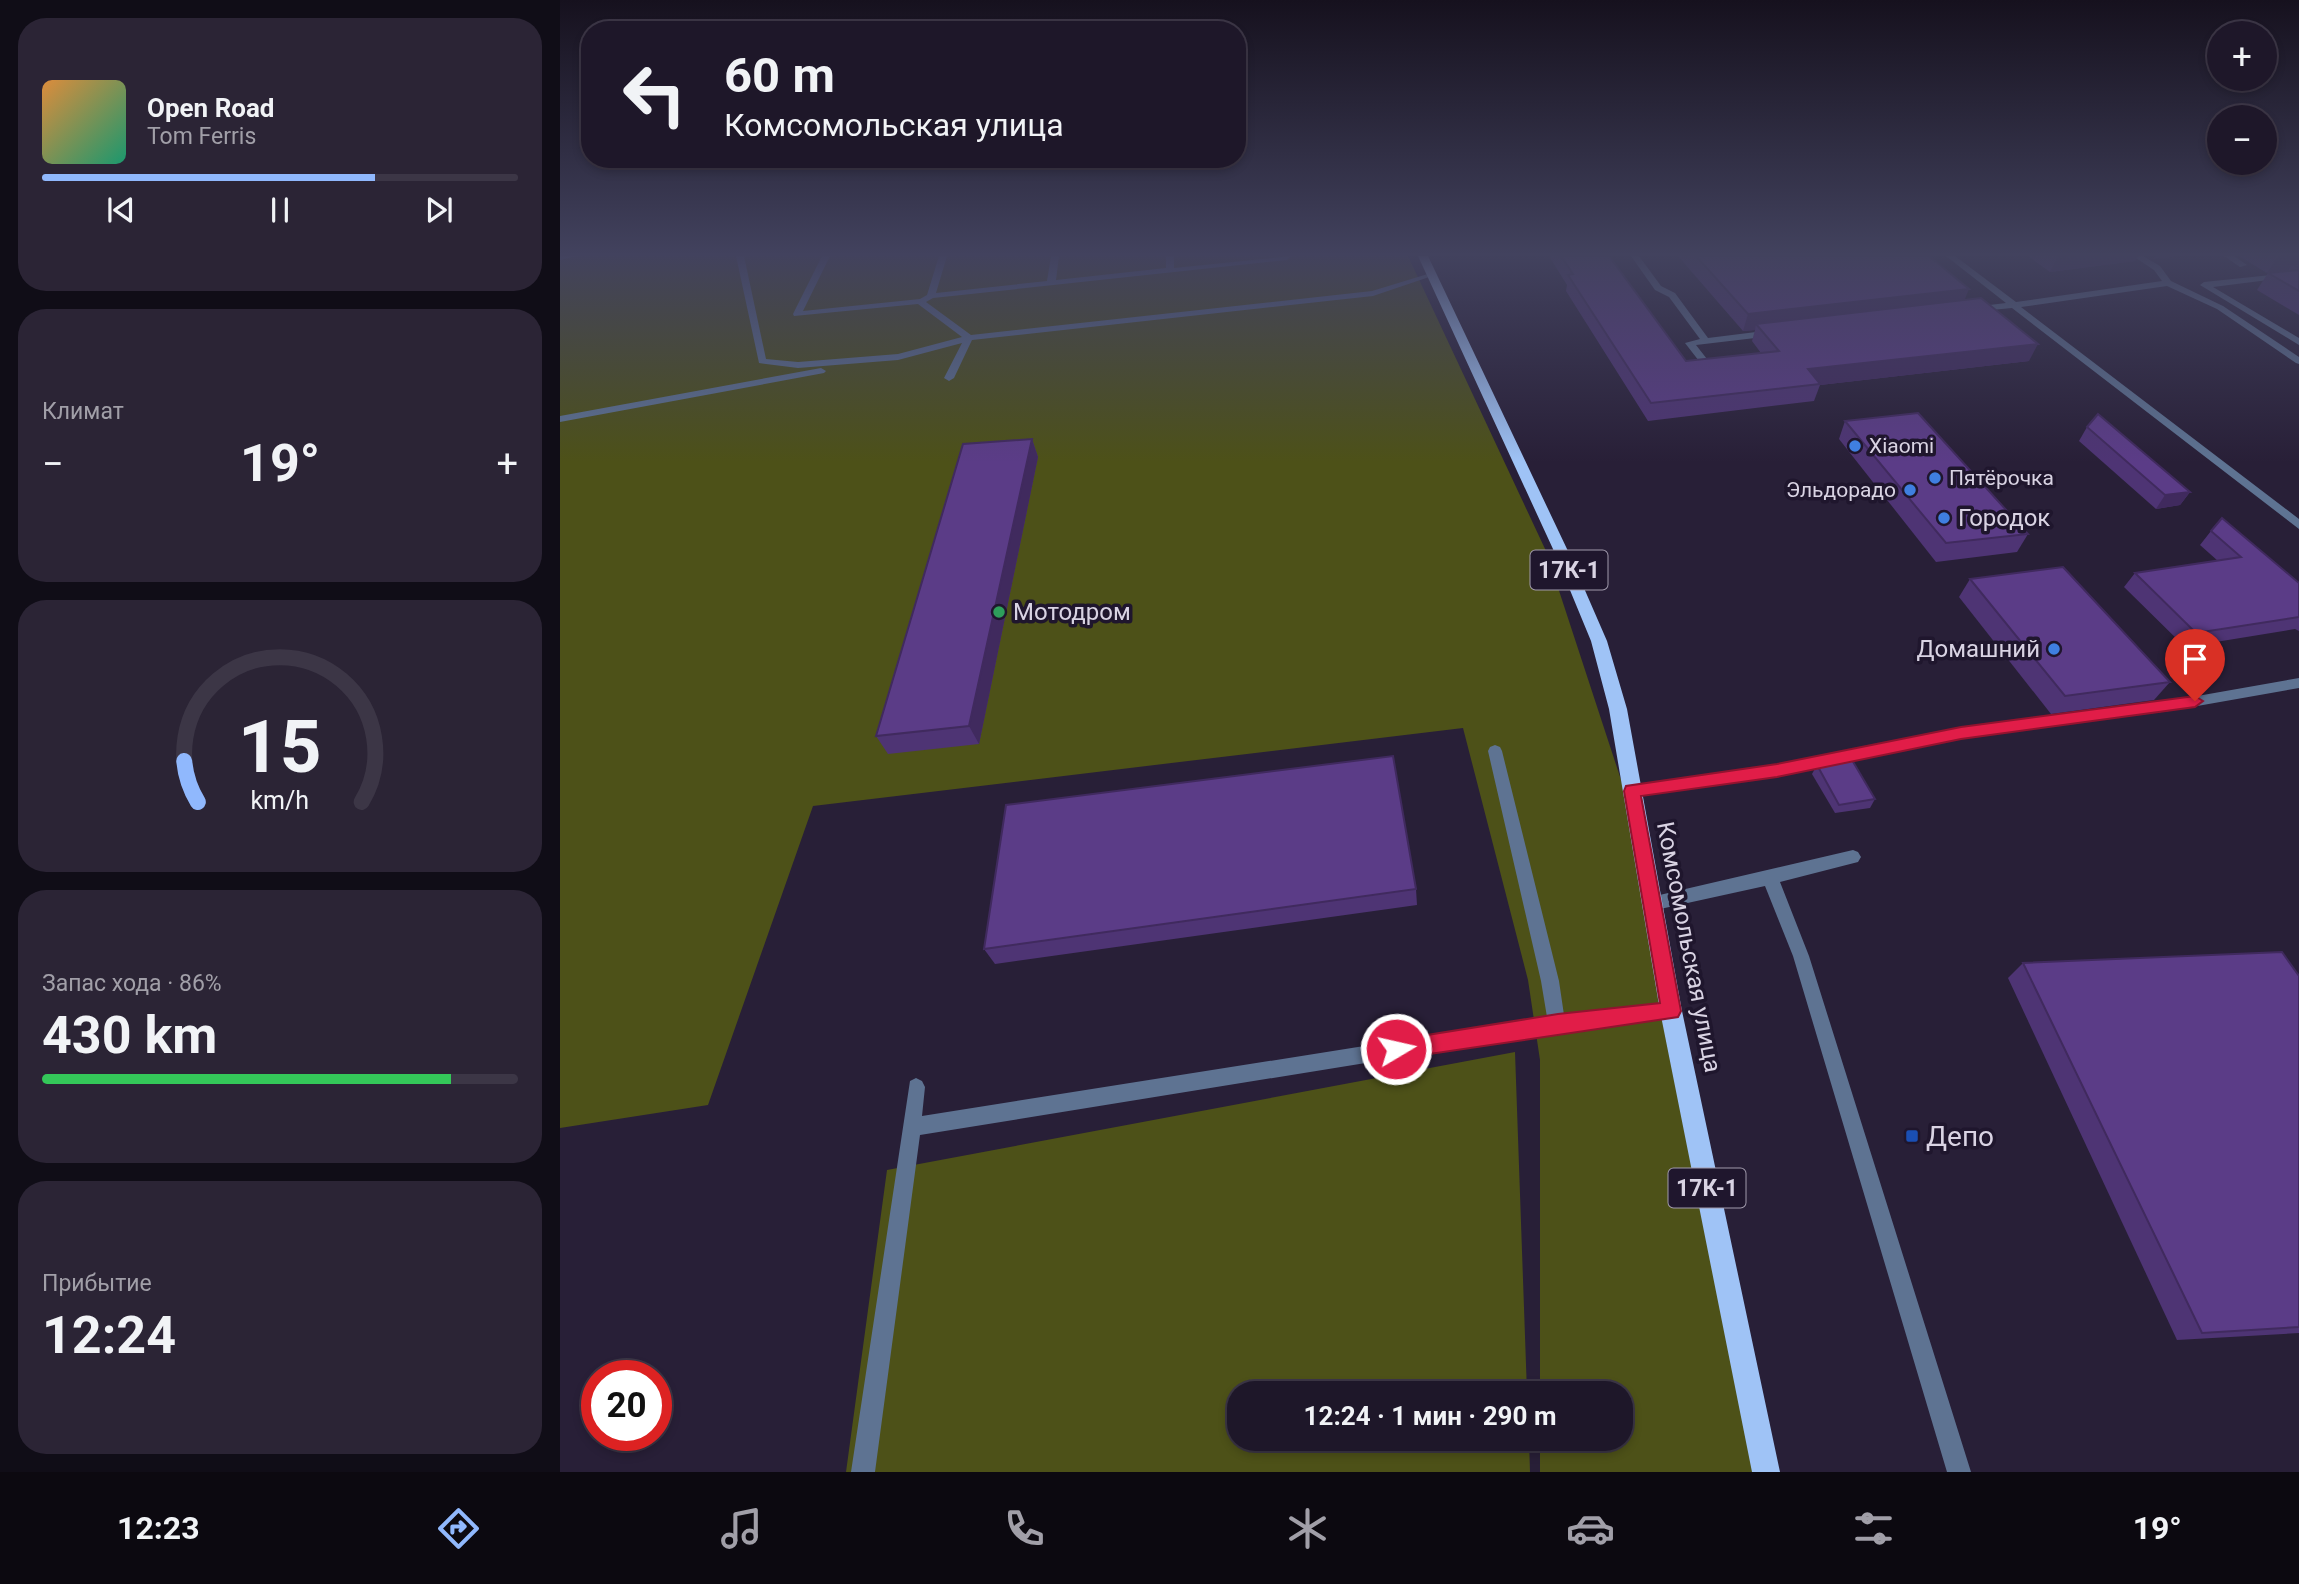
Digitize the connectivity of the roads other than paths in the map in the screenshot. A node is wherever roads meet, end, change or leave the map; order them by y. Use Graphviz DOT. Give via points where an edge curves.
graph roads {
  1 [pos="755,325"];
  2 [pos="950,325"];
  3 [pos="1088,325"];
  4 [pos="1455,325"];
  5 [pos="1694,325"];
  6 [pos="2040,325"];
  7 [pos="2244,325"];
  8 [pos="2270,325"];
  9 [pos="1786,332"];
  10 [pos="969,338"];
  11 [pos="1706,341"];
  12 [pos="2299,342"];
  13 [pos="898,357"];
  14 [pos="2299,361"];
  15 [pos="1709,368"];
  16 [pos="948,378"];
  17 [pos="560,419"];
  18 [pos="2299,525"];
  19 [pos="2299,683"];
  20 [pos="1495,751"];
  21 [pos="1632,791"];
  22 [pos="1853,857"];
  23 [pos="1770,878"];
  24 [pos="1651,904"];
  25 [pos="1671,1011"];
  26 [pos="1558,1024"];
  27 [pos="916,1087"];
  28 [pos="912,1127"];
  29 [pos="863,1472"];
  30 [pos="1766,1472"];
  31 [pos="1959,1472"];
  1 -- 13 [label="lane" via="762,360 798,365"];
  2 -- 10 [label="lane"];
  3 -- 10 [label="lane"];
  4 -- 21 [label="main road, Комсомольская улица / 17К-1" via="1599,641 1618,709"];
  5 -- 11 [label="lane"];
  6 -- 18 [label="lane"];
  7 -- 14 [label="lane"];
  8 -- 12 [label="lane"];
  9 -- 11 [label="lane"];
  10 -- 13 [label="lane"];
  10 -- 16 [label="lane"];
  11 -- 15 [label="lane" via="1690,343"];
  13 -- 17 [label="lane"];
  19 -- 21 [label="lane" via="2169,706 1961,733 1777,771"];
  20 -- 26 [label="lane"];
  21 -- 24 [label="main road, Комсомольская улица / 17К-1"];
  22 -- 23 [label="lane"];
  23 -- 24 [label="lane"];
  23 -- 31 [label="lane" via="1801,956"];
  24 -- 25 [label="main road, Комсомольская улица / 17К-1"];
  25 -- 26 [label="lane"];
  25 -- 30 [label="main road, Комсомольская улица / 17К-1"];
  26 -- 28 [label="lane"];
  27 -- 28 [label="lane"];
  28 -- 29 [label="lane"];
}
